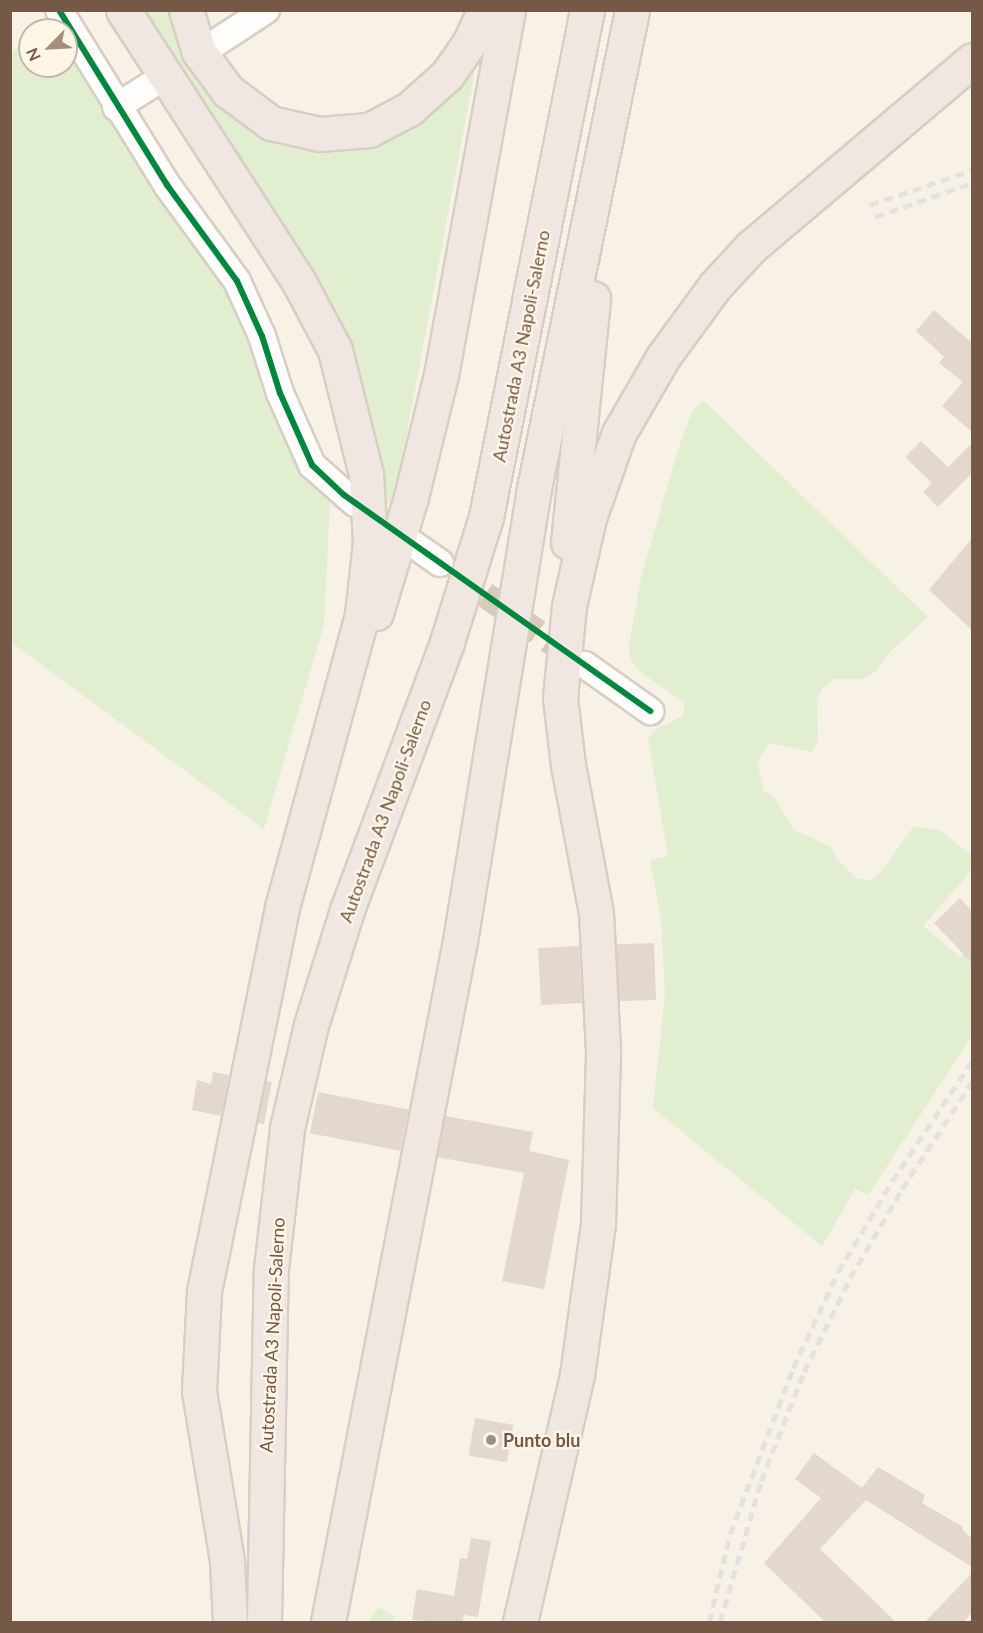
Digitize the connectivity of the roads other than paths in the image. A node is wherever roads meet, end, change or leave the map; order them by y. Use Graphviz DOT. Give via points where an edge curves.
graph roads {
  1 [pos="59,10"];
  2 [pos="123,10"];
  3 [pos="186,10"];
  4 [pos="266,10"];
  5 [pos="483,10"];
  6 [pos="508,10"];
  7 [pos="587,10"];
  8 [pos="632,10"];
  9 [pos="211,46"];
  10 [pos="972,60"];
  11 [pos="618,80"];
  12 [pos="151,85"];
  13 [pos="116,107"];
  14 [pos="355,503"];
  15 [pos="413,544"];
  16 [pos="440,563"];
  17 [pos="573,666"];
  18 [pos="650,711"];
  19 [pos="319,777"];
  20 [pos="565,1435"];
  21 [pos="230,1623"];
  22 [pos="264,1623"];
  23 [pos="328,1623"];
  24 [pos="520,1623"];
  25 [pos="543,1623"];
  1 -- 13 [label="street"];
  2 -- 19 [label="highway" via="300,284 335,350 354,414 366,474 370,542 362,615"];
  3 -- 5 [label="highway" via="199,52 228,91 271,123 320,134 369,130 409,109 447,75 470,42"];
  4 -- 9 [label="street"];
  6 -- 19 [label="highway" via="441,375 388,579"];
  7 -- 22 [label="highway, Autostrada A3 Napoli-Salerno" via="486,517 447,642 347,910 311,1025 287,1128 271,1269"];
  8 -- 11 [label="highway"];
  10 -- 17 [label="highway" via="751,247 715,286 663,357 619,434 589,518 569,606"];
  11 -- 17 [label="highway" via="574,459"];
  11 -- 23 [label="highway" via="534,488 458,953"];
  12 -- 13 [label="street"];
  13 -- 14 [label="street" via="237,281 312,465"];
  15 -- 16 [label="street"];
  17 -- 18 [label="street"];
  17 -- 20 [label="highway" via="562,731 596,913 603,1051 598,1223"];
  19 -- 21 [label="highway" via="280,918 204,1292 199,1390 227,1561"];
  20 -- 24 [label="highway"];
  20 -- 25 [label="highway"];
}
